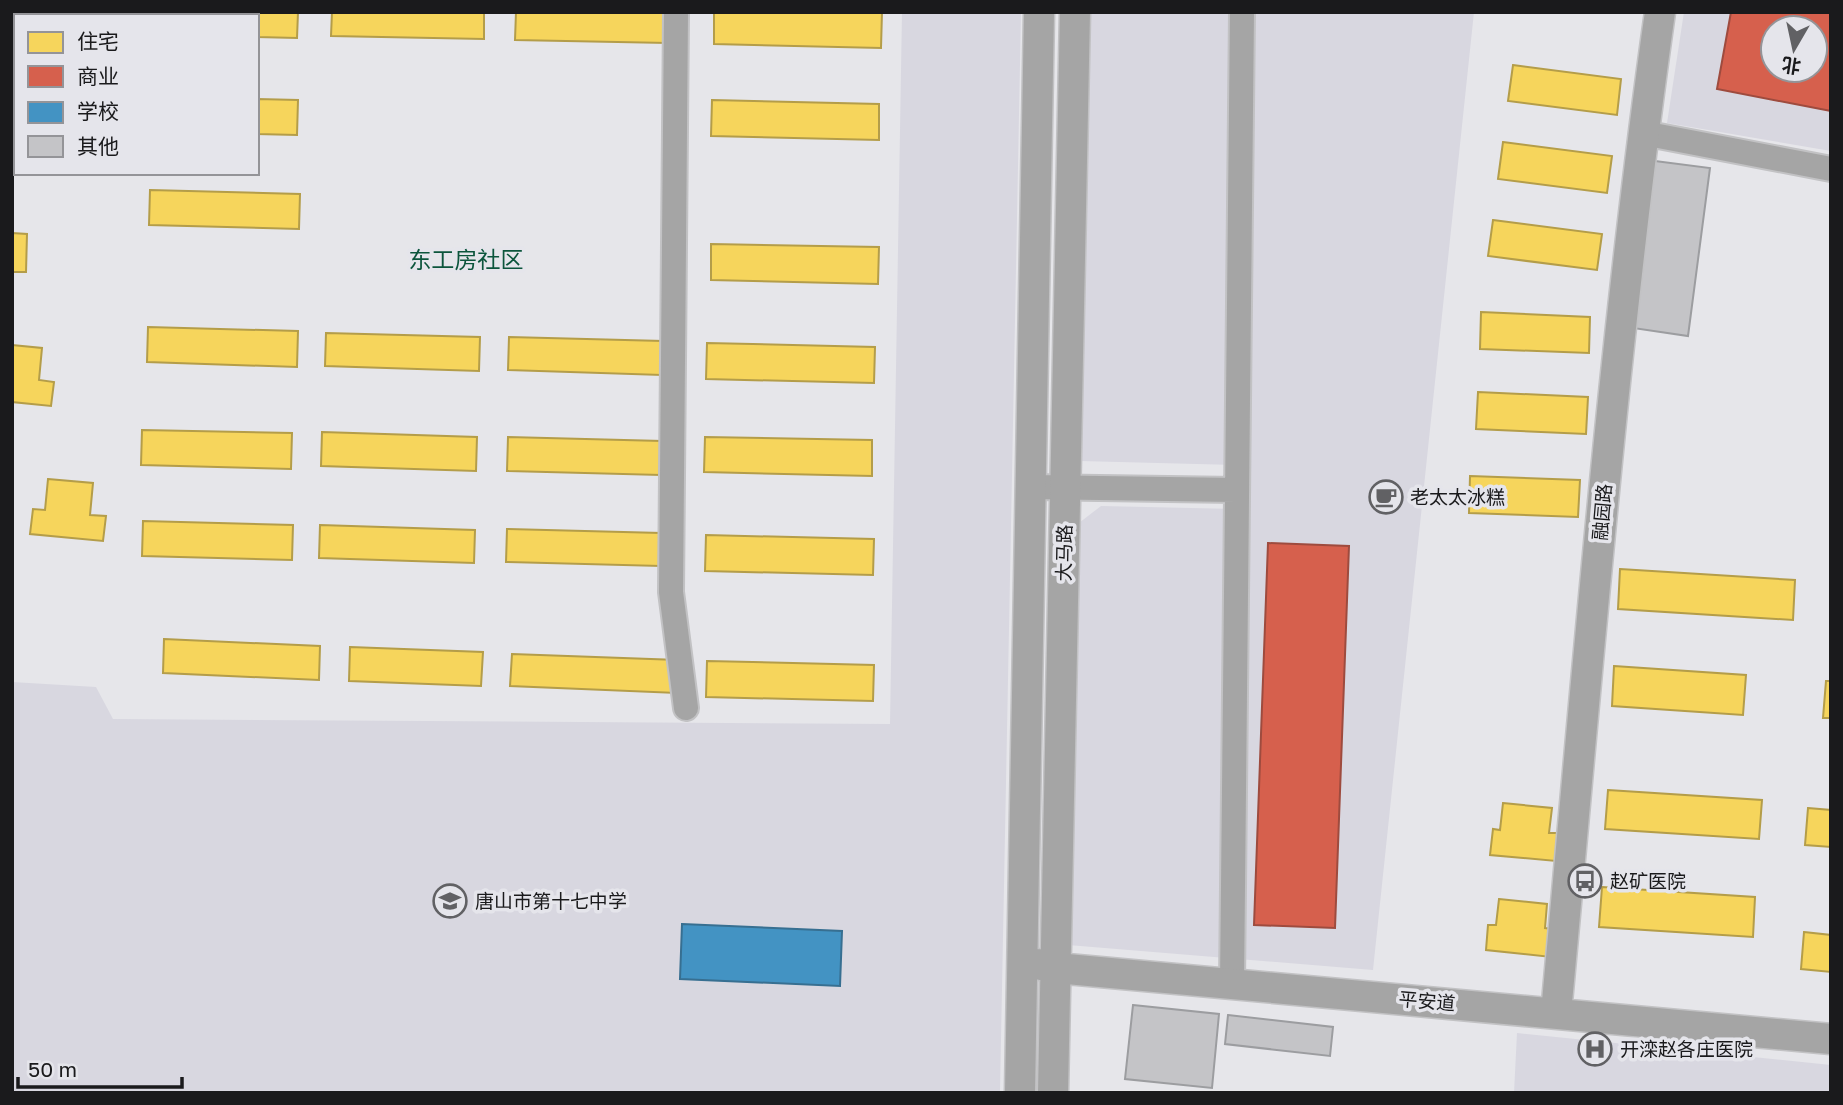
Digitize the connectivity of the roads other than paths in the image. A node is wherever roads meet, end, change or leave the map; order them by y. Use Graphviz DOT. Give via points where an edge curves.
graph roads {
  1 [pos="676,12"];
  2 [pos="1039,12"];
  3 [pos="1075,12"];
  4 [pos="1242,12"];
  5 [pos="1661,12"];
  6 [pos="1643,133"];
  7 [pos="1831,169"];
  8 [pos="1031,486"];
  9 [pos="1066,488"];
  10 [pos="1236,490"];
  11 [pos="686,708"];
  12 [pos="1023,960"];
  13 [pos="1056,968"];
  14 [pos="1232,984"];
  15 [pos="1556,1013"];
  16 [pos="1831,1039"];
  17 [pos="1020,1093"];
  18 [pos="1053,1093"];
  1 -- 11 [label="street" via="671,592"];
  2 -- 8 [label="street, 大马路"];
  3 -- 9 [label="street, 大马路"];
  4 -- 10 [label="street"];
  5 -- 6 [label="street, 融园路"];
  6 -- 7 [label="street"];
  6 -- 15 [label="street, 融园路" via="1615,380"];
  8 -- 9 [label="street"];
  8 -- 12 [label="street, 大马路"];
  9 -- 10 [label="street"];
  9 -- 13 [label="street, 大马路"];
  10 -- 14 [label="street"];
  12 -- 13 [label="street, 平安道"];
  12 -- 17 [label="street, 大马路"];
  13 -- 14 [label="street, 平安道"];
  13 -- 18 [label="street, 大马路"];
  14 -- 15 [label="street, 平安道"];
  15 -- 16 [label="street, 平安道"];
}
